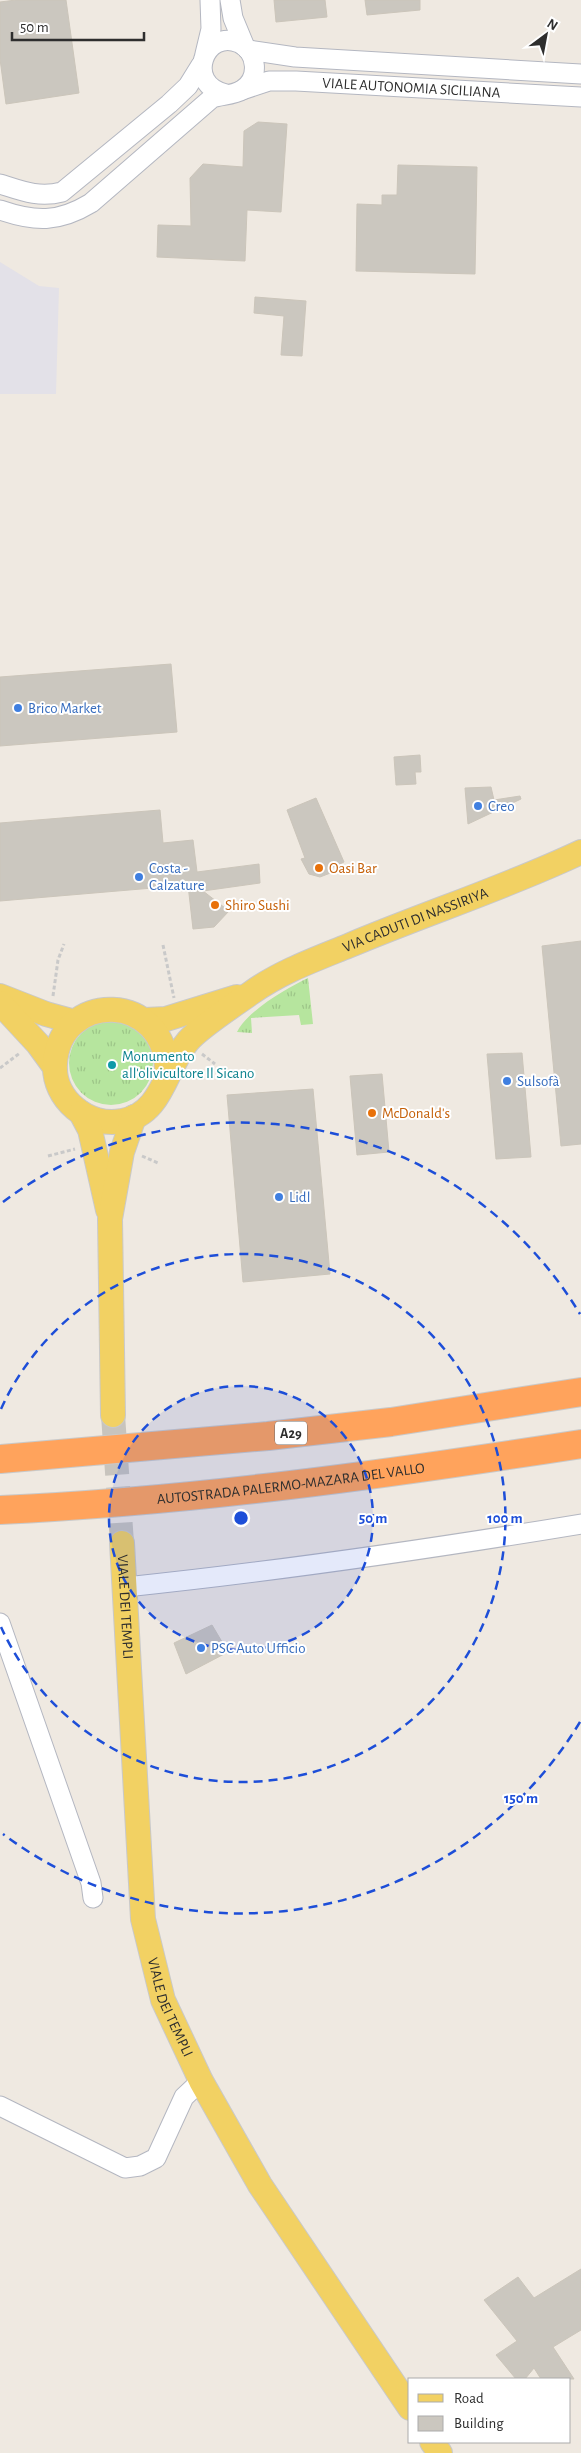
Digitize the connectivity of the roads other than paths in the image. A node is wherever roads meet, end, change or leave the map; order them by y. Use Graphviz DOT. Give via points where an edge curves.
graph roads {
  1 [pos="210,0"];
  2 [pos="230,0"];
  3 [pos="247,49"];
  4 [pos="203,59"];
  5 [pos="510,69"];
  6 [pos="581,74"];
  7 [pos="234,92"];
  8 [pos="508,92"];
  9 [pos="581,97"];
  10 [pos="0,184"];
  11 [pos="0,210"];
  12 [pos="581,852"];
  13 [pos="253,991"];
  14 [pos="0,996"];
  15 [pos="0,1003"];
  16 [pos="145,1020"];
  17 [pos="75,1022"];
  18 [pos="54,1066"];
  19 [pos="167,1074"];
  20 [pos="81,1113"];
  21 [pos="134,1117"];
  22 [pos="110,1219"];
  23 [pos="581,1374"];
  24 [pos="581,1392"];
  25 [pos="113,1414"];
  26 [pos="268,1436"];
  27 [pos="581,1444"];
  28 [pos="0,1459"];
  29 [pos="0,1510"];
  30 [pos="581,1524"];
  31 [pos="122,1543"];
  32 [pos="126,1587"];
  33 [pos="0,1623"];
  34 [pos="92,1898"];
  35 [pos="201,2082"];
  36 [pos="0,2106"];
  37 [pos="408,2405"];
  1 -- 4 [label="street" via="211,29"];
  2 -- 3 [label="street" via="233,18"];
  3 -- 4 [label="street, VIALE AUTONOMIA SICILIANA" via="232,41 224,41 210,48"];
  3 -- 5 [label="street, VIALE AUTONOMIA SICILIANA" via="295,57"];
  3 -- 7 [label="street" via="252,57 252,78"];
  4 -- 7 [label="street" via="202,73 211,87"];
  4 -- 10 [label="street, VIALE AUTONOMIA SICILIANA" via="188,86 169,104 62,192 50,196 35,195"];
  5 -- 6 [label="street, VIALE AUTONOMIA SICILIANA"];
  5 -- 8 [label="street"];
  7 -- 8 [label="street, VIALE AUTONOMIA SICILIANA" via="269,81"];
  7 -- 11 [label="street, VIALE AUTONOMIA SICILIANA" via="212,98 91,203 74,213 56,219 37,219"];
  8 -- 9 [label="street, VIALE AUTONOMIA SICILIANA"];
  12 -- 13 [label="main road, VIA CADUTI DI NASSIRIYA" via="526,878 386,929 313,960"];
  13 -- 16 [label="main road" via="166,1019"];
  13 -- 19 [label="main road" via="189,1040"];
  14 -- 17 [label="main road"];
  15 -- 18 [label="main road"];
  16 -- 17 [label="main road" via="128,1012 110,1009 91,1013"];
  16 -- 19 [label="main road" via="163,1044"];
  17 -- 18 [label="main road" via="64,1034"];
  18 -- 20 [label="main road" via="61,1093"];
  19 -- 21 [label="main road" via="156,1100"];
  20 -- 21 [label="main road" via="94,1120 108,1122"];
  20 -- 22 [label="main road" via="90,1130"];
  21 -- 22 [label="main road" via="122,1152"];
  22 -- 25 [label="main road"];
  23 -- 26 [label="highway" via="522,1390 311,1422"];
  24 -- 26 [label="highway, A29" via="410,1419"];
  26 -- 28 [label="highway, A29"];
  27 -- 29 [label="highway, AUTOSTRADA PALERMO-MAZARA DEL VALLO" via="397,1472 226,1493 74,1507"];
  30 -- 32 [label="street" via="277,1570"];
  31 -- 32 [label="main road, VIALE DEI TEMPLI"];
  32 -- 35 [label="main road, VIALE DEI TEMPLI" via="143,1919 163,2000"];
  33 -- 34 [label="street" via="91,1883"];
  35 -- 36 [label="street" via="184,2097 156,2158 140,2166 125,2168"];
  35 -- 37 [label="main road, VIALE DEI TEMPLI" via="260,2185"];
}
